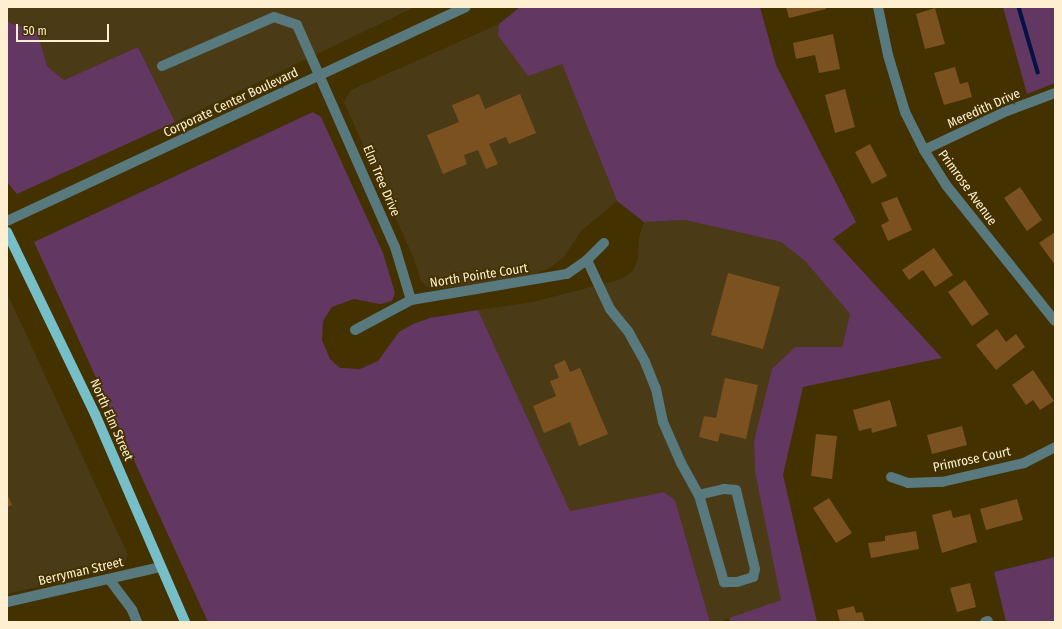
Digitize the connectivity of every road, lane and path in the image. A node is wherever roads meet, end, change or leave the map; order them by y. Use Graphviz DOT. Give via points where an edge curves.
graph roads {
  1 [pos="466,7"];
  2 [pos="878,7"];
  3 [pos="162,66"];
  4 [pos="322,75"];
  5 [pos="1055,93"];
  6 [pos="924,150"];
  7 [pos="7,221"];
  8 [pos="7,232"];
  9 [pos="604,243"];
  10 [pos="587,260"];
  11 [pos="411,300"];
  12 [pos="1055,321"];
  13 [pos="355,330"];
  14 [pos="1055,447"];
  15 [pos="891,477"];
  16 [pos="699,495"];
  17 [pos="161,567"];
  18 [pos="109,579"];
  19 [pos="7,602"];
  20 [pos="137,622"];
  21 [pos="184,622"];
  1 -- 4 [label="street, Corporate Center Boulevard"];
  2 -- 6 [label="street, Primrose Avenue" via="888,55 905,112"];
  3 -- 4 [label="street, Elm Tree Drive" via="274,17 297,25"];
  4 -- 7 [label="street, Corporate Center Boulevard"];
  4 -- 11 [label="street, Elm Tree Drive" via="395,247"];
  5 -- 6 [label="street, Meredith Drive" via="1007,111"];
  6 -- 12 [label="street, Primrose Avenue" via="946,185"];
  8 -- 17 [label="main road, North Elm Street" via="96,416"];
  9 -- 10 [label="street, North Pointe Court"];
  10 -- 11 [label="street, North Pointe Court" via="567,274"];
  10 -- 16 [label="street" via="610,310 628,331 645,362 656,389 663,422"];
  11 -- 13 [label="street, North Pointe Court"];
  14 -- 15 [label="street, Primrose Court" via="1024,463 942,482 908,483"];
  16 -- 16 [label="street" via="724,582 737,582 753,576 755,569 736,490 724,489"];
  17 -- 18 [label="street, Berryman Street"];
  17 -- 21 [label="main road, North Elm Street"];
  18 -- 19 [label="street, Berryman Street"];
  18 -- 20 [label="street" via="132,610"];
}
